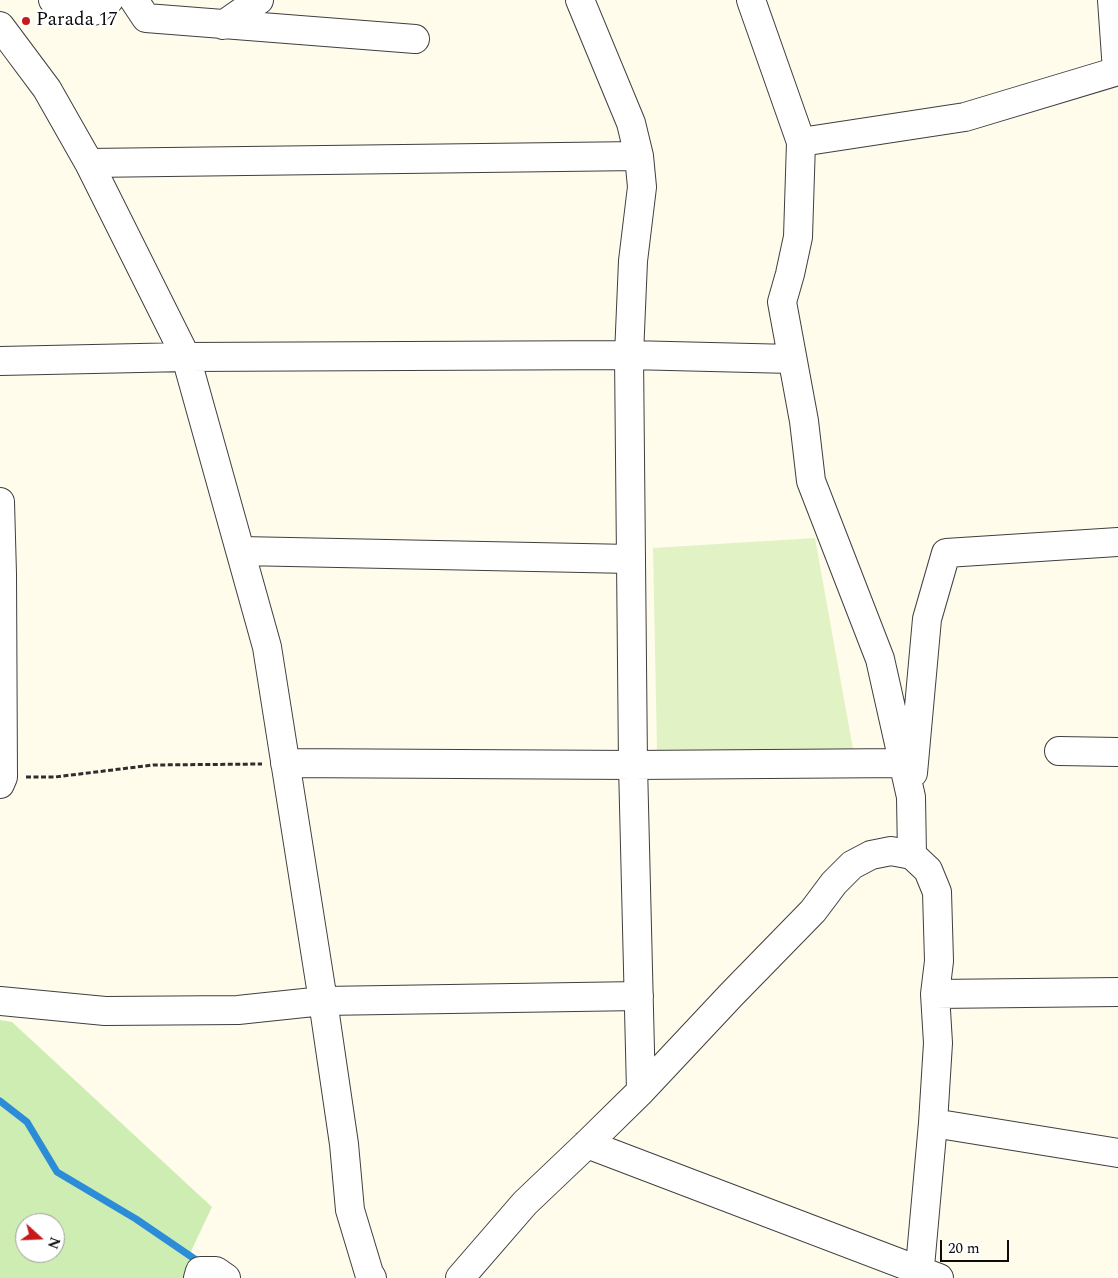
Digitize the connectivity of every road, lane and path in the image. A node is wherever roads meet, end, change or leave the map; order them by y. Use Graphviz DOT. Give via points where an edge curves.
graph roads {
  1 [pos="53,0"];
  2 [pos="109,0"];
  3 [pos="134,0"];
  4 [pos="259,0"];
  5 [pos="580,0"];
  6 [pos="751,0"];
  7 [pos="1112,0"];
  8 [pos="223,25"];
  9 [pos="0,26"];
  10 [pos="415,39"];
  11 [pos="1118,71"];
  12 [pos="801,142"];
  13 [pos="639,156"];
  14 [pos="88,164"];
  15 [pos="629,355"];
  16 [pos="186,357"];
  17 [pos="792,359"];
  18 [pos="0,361"];
  19 [pos="0,502"];
  20 [pos="1118,542"];
  21 [pos="241,551"];
  22 [pos="631,560"];
  23 [pos="1,574"];
  24 [pos="1059,751"];
  25 [pos="1118,752"];
  26 [pos="285,763"];
  27 [pos="903,763"];
  28 [pos="633,766"];
  29 [pos="1,779"];
  30 [pos="911,797"];
  31 [pos="912,855"];
  32 [pos="1118,992"];
  33 [pos="934,994"];
  34 [pos="639,996"];
  35 [pos="0,1001"];
  36 [pos="323,1001"];
  37 [pos="641,1091"];
  38 [pos="933,1123"];
  39 [pos="588,1144"];
  40 [pos="1118,1153"];
  41 [pos="926,1276"];
  42 [pos="198,1278"];
  43 [pos="226,1278"];
  44 [pos="372,1278"];
  45 [pos="460,1278"];
  1 -- 2 [label="street" via="66,10 94,11"];
  3 -- 8 [label="street" via="146,18"];
  4 -- 8 [label="street"];
  5 -- 13 [label="street" via="631,123"];
  6 -- 12 [label="street"];
  7 -- 11 [label="street"];
  8 -- 10 [label="street"];
  9 -- 14 [label="street" via="47,89"];
  11 -- 12 [label="street" via="965,117"];
  12 -- 17 [label="street" via="798,237 782,302"];
  13 -- 14 [label="street"];
  13 -- 15 [label="street" via="642,188 633,261"];
  14 -- 16 [label="street"];
  15 -- 16 [label="street"];
  15 -- 17 [label="street"];
  15 -- 22 [label="street"];
  16 -- 18 [label="street"];
  16 -- 21 [label="street"];
  17 -- 27 [label="street" via="811,481 880,660"];
  19 -- 23 [label="street"];
  20 -- 30 [label="street" via="946,552 927,619"];
  21 -- 22 [label="street"];
  21 -- 26 [label="street" via="267,647"];
  22 -- 28 [label="street"];
  23 -- 29 [label="street"];
  24 -- 25 [label="street"];
  26 -- 28 [label="street"];
  26 -- 29 [label="path" via="153,765 55,777"];
  26 -- 36 [label="street"];
  27 -- 28 [label="street"];
  27 -- 30 [label="street"];
  28 -- 34 [label="street"];
  30 -- 31 [label="street"];
  31 -- 33 [label="street" via="928,870 937,892 940,961"];
  31 -- 37 [label="street" via="891,851 871,855 852,864 813,911"];
  32 -- 33 [label="street"];
  33 -- 38 [label="street" via="938,1043"];
  34 -- 36 [label="street"];
  34 -- 37 [label="street"];
  35 -- 36 [label="street" via="105,1011 238,1010"];
  36 -- 44 [label="street" via="344,1144 350,1210"];
  37 -- 39 [label="street"];
  38 -- 40 [label="street"];
  38 -- 41 [label="street"];
  39 -- 41 [label="street"];
  39 -- 45 [label="street" via="525,1203"];
  42 -- 43 [label="street" via="200,1270 216,1271"];
}
